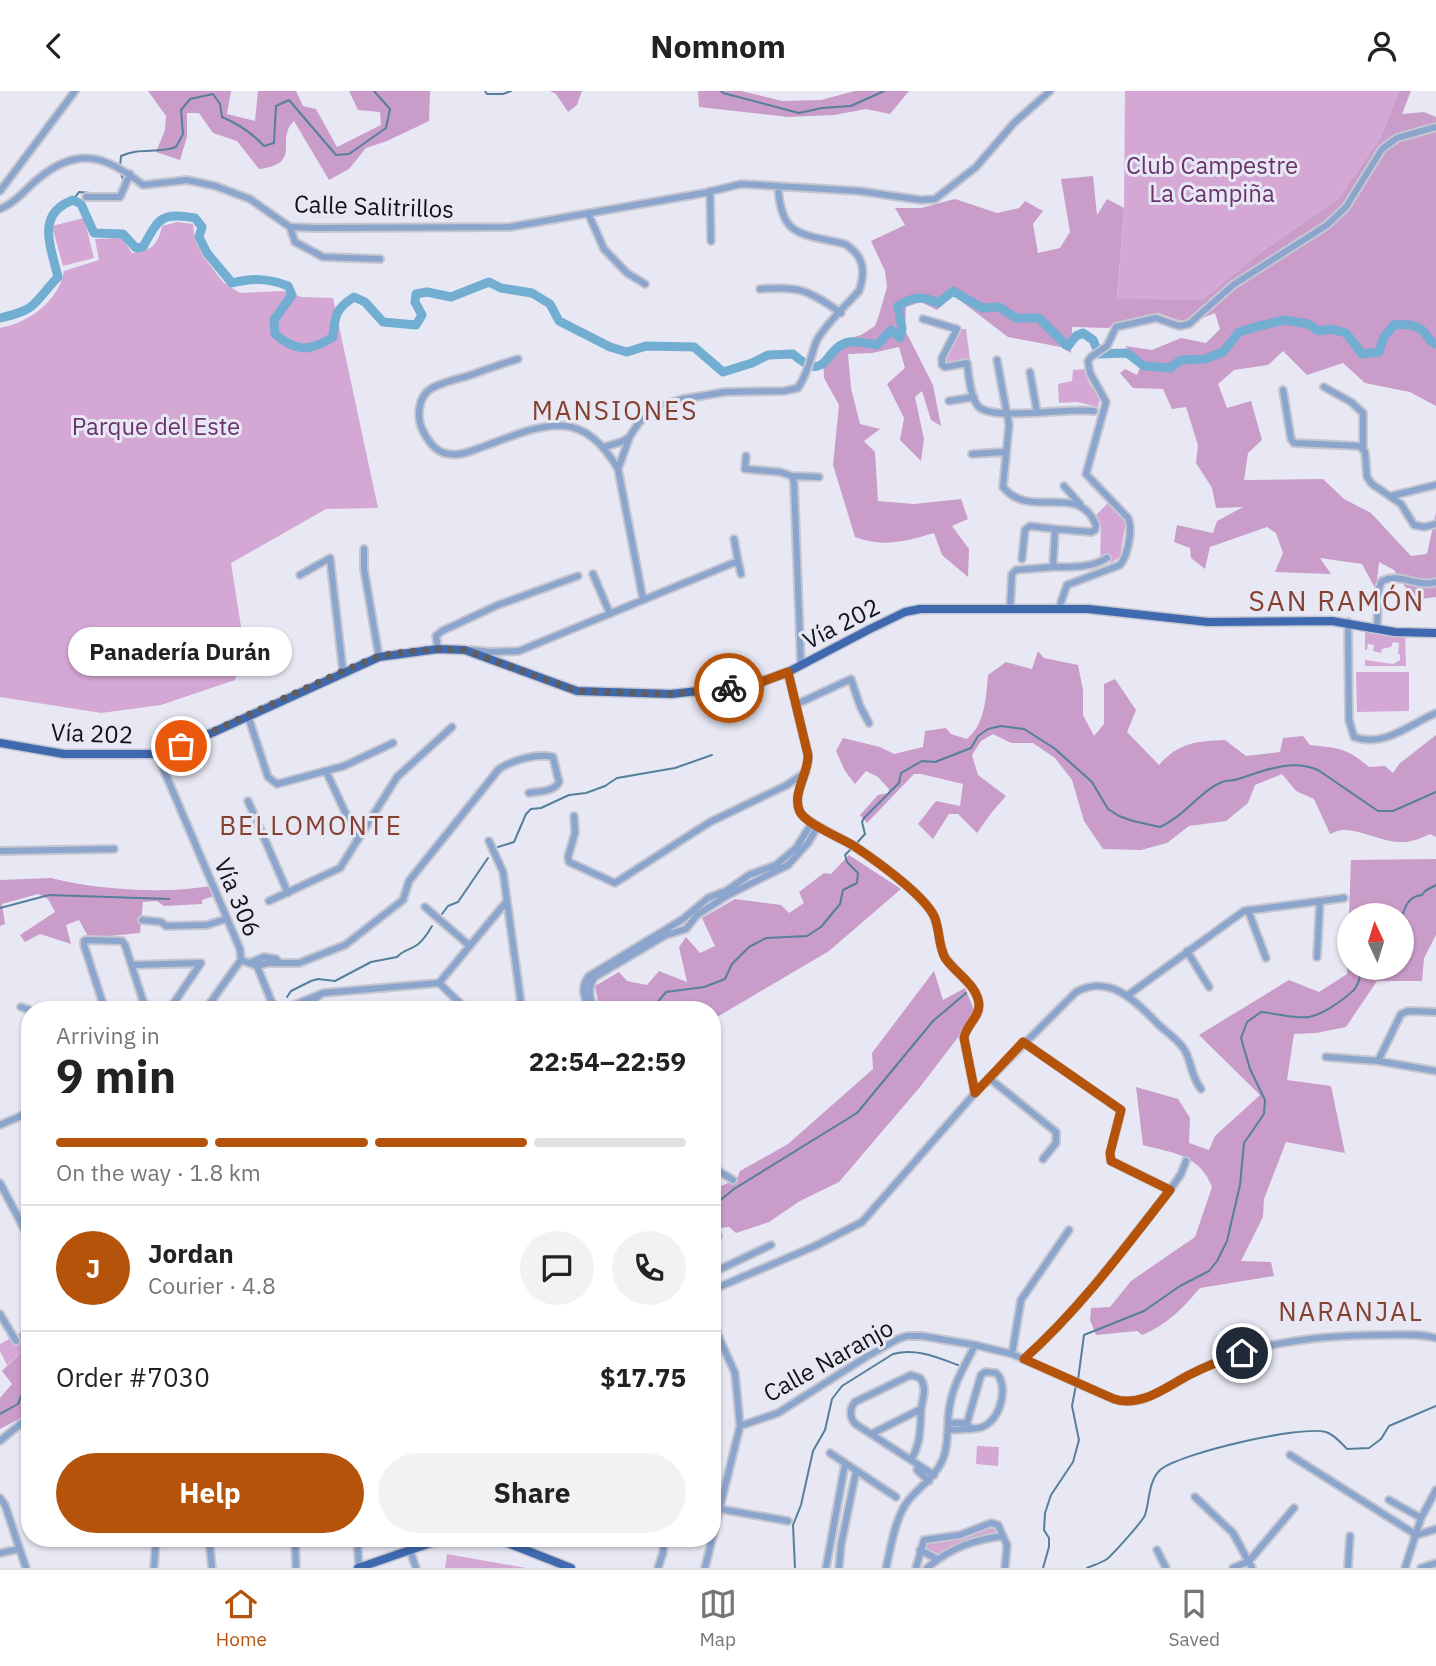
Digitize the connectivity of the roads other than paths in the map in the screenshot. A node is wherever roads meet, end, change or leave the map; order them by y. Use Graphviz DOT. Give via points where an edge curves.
graph roads {
  1 [pos="75,91"];
  2 [pos="1049,91"];
  3 [pos="1436,127"];
  4 [pos="127,172"];
  5 [pos="778,186"];
  6 [pos="0,191"];
  7 [pos="710,191"];
  8 [pos="86,197"];
  9 [pos="0,209"];
  10 [pos="588,213"];
  11 [pos="290,227"];
  12 [pos="711,241"];
  13 [pos="380,259"];
  14 [pos="645,284"];
  15 [pos="760,289"];
  16 [pos="841,313"];
  17 [pos="923,319"];
  18 [pos="518,359"];
  19 [pos="997,360"];
  20 [pos="1030,372"];
  21 [pos="1324,387"];
  22 [pos="1283,390"];
  23 [pos="974,397"];
  24 [pos="949,401"];
  25 [pos="1094,411"];
  26 [pos="1037,412"];
  27 [pos="1008,415"];
  28 [pos="629,436"];
  29 [pos="604,447"];
  30 [pos="1363,448"];
  31 [pos="1005,452"];
  32 [pos="972,454"];
  33 [pos="746,456"];
  34 [pos="618,469"];
  35 [pos="792,476"];
  36 [pos="819,477"];
  37 [pos="1436,485"];
  38 [pos="1065,486"];
  39 [pos="1391,496"];
  40 [pos="1080,504"];
  41 [pos="1436,524"];
  42 [pos="1055,529"];
  43 [pos="734,539"];
  44 [pos="364,549"];
  45 [pos="1107,558"];
  46 [pos="1022,559"];
  47 [pos="738,561"];
  48 [pos="1053,567"];
  49 [pos="593,574"];
  50 [pos="741,574"];
  51 [pos="300,575"];
  52 [pos="578,576"];
  53 [pos="1436,582"];
  54 [pos="643,599"];
  55 [pos="1010,608"];
  56 [pos="1059,608"];
  57 [pos="610,614"];
  58 [pos="1348,622"];
  59 [pos="1377,627"];
  60 [pos="1436,633"];
  61 [pos="438,649"];
  62 [pos="465,650"];
  63 [pos="379,656"];
  64 [pos="801,665"];
  65 [pos="343,671"];
  66 [pos="788,672"];
  67 [pos="797,704"];
  68 [pos="1436,713"];
  69 [pos="248,716"];
  70 [pos="869,723"];
  71 [pos="452,727"];
  72 [pos="0,743"];
  73 [pos="393,743"];
  74 [pos="157,754"];
  75 [pos="326,771"];
  76 [pos="806,772"];
  77 [pos="528,793"];
  78 [pos="248,801"];
  79 [pos="574,816"];
  80 [pos="815,824"];
  81 [pos="358,840"];
  82 [pos="489,841"];
  83 [pos="114,849"];
  84 [pos="0,851"];
  85 [pos="288,893"];
  86 [pos="1344,898"];
  87 [pos="269,901"];
  88 [pos="507,901"];
  89 [pos="1321,901"];
  90 [pos="425,907"];
  91 [pos="1248,910"];
  92 [pos="226,919"];
  93 [pos="142,920"];
  94 [pos="470,946"];
  95 [pos="1186,951"];
  96 [pos="1317,957"];
  97 [pos="1266,958"];
  98 [pos="241,960"];
  99 [pos="132,965"];
  100 [pos="253,965"];
  101 [pos="439,983"];
  102 [pos="1209,987"];
  103 [pos="323,993"];
  104 [pos="1128,995"];
  105 [pos="102,1001"];
  106 [pos="143,1001"];
  107 [pos="175,1001"];
  108 [pos="211,1001"];
  109 [pos="271,1001"];
  110 [pos="304,1001"];
  111 [pos="313,1001"];
  112 [pos="458,1001"];
  113 [pos="521,1001"];
  114 [pos="585,1001"];
  115 [pos="591,1001"];
  116 [pos="1436,1012"];
  117 [pos="1023,1042"];
  118 [pos="1326,1057"];
  119 [pos="1378,1061"];
  120 [pos="1436,1071"];
  121 [pos="989,1078"];
  122 [pos="1201,1089"];
  123 [pos="975,1093"];
  124 [pos="21,1116"];
  125 [pos="0,1125"];
  126 [pos="1043,1159"];
  127 [pos="1186,1161"];
  128 [pos="721,1172"];
  129 [pos="733,1180"];
  130 [pos="0,1183"];
  131 [pos="1170,1190"];
  132 [pos="21,1223"];
  133 [pos="1069,1230"];
  134 [pos="771,1245"];
  135 [pos="721,1269"];
  136 [pos="721,1286"];
  137 [pos="0,1314"];
  138 [pos="1436,1338"];
  139 [pos="16,1341"];
  140 [pos="721,1342"];
  141 [pos="975,1345"];
  142 [pos="1012,1354"];
  143 [pos="1024,1359"];
  144 [pos="921,1409"];
  145 [pos="967,1423"];
  146 [pos="21,1424"];
  147 [pos="740,1426"];
  148 [pos="948,1426"];
  149 [pos="974,1429"];
  150 [pos="873,1433"];
  151 [pos="0,1441"];
  152 [pos="830,1453"];
  153 [pos="1290,1455"];
  154 [pos="911,1460"];
  155 [pos="845,1464"];
  156 [pos="856,1472"];
  157 [pos="931,1478"];
  158 [pos="1436,1490"];
  159 [pos="896,1497"];
  160 [pos="1195,1497"];
  161 [pos="0,1498"];
  162 [pos="1389,1500"];
  163 [pos="838,1503"];
  164 [pos="721,1505"];
  165 [pos="849,1506"];
  166 [pos="1294,1508"];
  167 [pos="721,1509"];
  168 [pos="1421,1518"];
  169 [pos="788,1521"];
  170 [pos="1436,1529"];
  171 [pos="1414,1535"];
  172 [pos="1003,1536"];
  173 [pos="1350,1536"];
  174 [pos="829,1542"];
  175 [pos="841,1545"];
  176 [pos="157,1547"];
  177 [pos="210,1547"];
  178 [pos="295,1547"];
  179 [pos="357,1547"];
  180 [pos="419,1547"];
  181 [pos="516,1547"];
  182 [pos="663,1547"];
  183 [pos="710,1547"];
  184 [pos="19,1549"];
  185 [pos="410,1550"];
  186 [pos="920,1550"];
  187 [pos="1157,1550"];
  188 [pos="0,1553"];
  189 [pos="937,1559"];
  190 [pos="1436,1563"];
  191 [pos="557,1565"];
  192 [pos="1250,1565"];
  193 [pos="26,1568"];
  194 [pos="154,1568"];
  195 [pos="212,1568"];
  196 [pos="296,1568"];
  197 [pos="358,1568"];
  198 [pos="416,1568"];
  199 [pos="571,1568"];
  200 [pos="658,1568"];
  201 [pos="705,1568"];
  202 [pos="826,1568"];
  203 [pos="839,1568"];
  204 [pos="887,1568"];
  205 [pos="916,1568"];
  206 [pos="927,1568"];
  207 [pos="1005,1568"];
  208 [pos="1166,1568"];
  209 [pos="1233,1568"];
  210 [pos="1348,1568"];
  211 [pos="1405,1568"];
  212 [pos="1421,1568"];
  1 -- 6 [label="street"];
  2 -- 5 [label="street, Calle Salitrillos" via="976,167 935,199"];
  3 -- 56 [label="street" via="1397,138 1382,149 1346,207 1327,225 1233,285 1189,324 1179,326 1156,318 1121,325 1104,349 1088,361 1106,402 1086,474 1131,521 1120,565 1067,585"];
  4 -- 8 [label="street" via="120,197"];
  4 -- 9 [label="street, Calle Salitrillos" via="92,158 65,162"];
  4 -- 11 [label="street, Calle Salitrillos" via="143,185 187,180 233,191"];
  5 -- 7 [label="street, Calle Salitrillos" via="741,184"];
  5 -- 16 [label="street" via="781,212 791,228 845,244 862,260 859,291"];
  7 -- 10 [label="street, Calle Salitrillos"];
  7 -- 12 [label="street"];
  10 -- 11 [label="street, Calle Salitrillos" via="510,227"];
  10 -- 14 [label="street" via="604,249"];
  11 -- 13 [label="street" via="295,242 323,257"];
  15 -- 16 [label="street" via="803,290"];
  16 -- 28 [label="street" via="822,333 798,389 704,394 662,405 649,412"];
  17 -- 23 [label="street" via="957,329 941,361 945,367 967,363"];
  18 -- 29 [label="street" via="431,389 418,414 428,441 446,454 462,454 531,429 556,425 583,431"];
  19 -- 27 [label="street"];
  20 -- 26 [label="street"];
  21 -- 30 [label="street" via="1363,413"];
  22 -- 30 [label="street" via="1294,443"];
  23 -- 24 [label="street"];
  23 -- 27 [label="street" via="983,410"];
  25 -- 26 [label="street"];
  26 -- 27 [label="street"];
  27 -- 31 [label="street"];
  28 -- 29 [label="street"];
  28 -- 34 [label="street"];
  29 -- 34 [label="street"];
  30 -- 39 [label="street" via="1371,484"];
  31 -- 32 [label="street"];
  31 -- 40 [label="street" via="1003,487 1013,497"];
  33 -- 35 [label="street" via="745,468"];
  34 -- 54 [label="street"];
  35 -- 36 [label="street"];
  35 -- 64 [label="street"];
  37 -- 39 [label="street"];
  38 -- 40 [label="street"];
  39 -- 41 [label="street" via="1415,525"];
  40 -- 42 [label="street" via="1095,520 1095,530"];
  42 -- 46 [label="street" via="1027,528"];
  42 -- 48 [label="street"];
  43 -- 47 [label="street"];
  44 -- 63 [label="street"];
  45 -- 48 [label="street"];
  47 -- 50 [label="street"];
  47 -- 54 [label="street"];
  48 -- 55 [label="street" via="1016,570"];
  49 -- 57 [label="street"];
  51 -- 65 [label="street" via="330,558"];
  52 -- 61 [label="street" via="442,631 436,636"];
  53 -- 59 [label="street" via="1422,585 1395,577 1382,581"];
  54 -- 57 [label="street"];
  55 -- 56 [label="main road, Vía 202"];
  55 -- 64 [label="main road, Vía 202" via="912,610"];
  56 -- 58 [label="main road, Vía 202" via="1208,622"];
  57 -- 62 [label="street" via="519,651"];
  58 -- 59 [label="main road, Vía 202"];
  58 -- 68 [label="street" via="1349,720 1354,737 1394,736"];
  59 -- 60 [label="main road, Vía 202"];
  61 -- 62 [label="main road, Vía 202"];
  61 -- 63 [label="main road, Vía 202"];
  62 -- 66 [label="main road, Vía 202" via="562,687 598,692 671,694 739,687"];
  63 -- 65 [label="main road, Vía 202"];
  64 -- 66 [label="main road, Vía 202"];
  65 -- 69 [label="main road, Vía 202"];
  66 -- 67 [label="street"];
  67 -- 70 [label="street" via="850,679"];
  67 -- 76 [label="street" via="808,755"];
  69 -- 74 [label="main road, Vía 202"];
  69 -- 75 [label="street" via="273,782"];
  71 -- 81 [label="street" via="397,777"];
  72 -- 74 [label="main road, Vía 202" via="55,753"];
  73 -- 75 [label="street"];
  74 -- 92 [label="street, Vía 306"];
  75 -- 81 [label="street"];
  76 -- 79 [label="street" via="710,822 615,883 568,861"];
  76 -- 80 [label="street" via="798,803 803,816"];
  77 -- 100 [label="street" via="558,786 553,757 512,762 499,769 409,881 402,901 345,946 299,963"];
  78 -- 85 [label="street"];
  80 -- 114 [label="street" via="776,865 708,898 683,919 589,977 583,988"];
  80 -- 115 [label="street" via="807,843 788,865 709,907 688,928 667,935 595,977"];
  80 -- 123 [label="street" via="858,849 917,895 934,916 945,957 977,996 976,1017 964,1038"];
  81 -- 85 [label="street" via="341,869"];
  82 -- 88 [label="street" via="503,872"];
  83 -- 84 [label="street"];
  85 -- 87 [label="street"];
  86 -- 89 [label="street"];
  88 -- 94 [label="street"];
  88 -- 113 [label="street"];
  89 -- 91 [label="street"];
  89 -- 96 [label="street"];
  90 -- 94 [label="street"];
  91 -- 95 [label="street"];
  91 -- 97 [label="street"];
  92 -- 93 [label="street" via="207,925 170,926"];
  92 -- 98 [label="street, Vía 306"];
  94 -- 101 [label="street"];
  95 -- 102 [label="street"];
  95 -- 104 [label="street"];
  98 -- 100 [label="street"];
  98 -- 108 [label="street, Vía 306"];
  99 -- 105 [label="street" via="121,941 84,941"];
  99 -- 106 [label="street"];
  99 -- 107 [label="street" via="201,963"];
  100 -- 109 [label="street"];
  101 -- 103 [label="street"];
  101 -- 112 [label="street"];
  103 -- 110 [label="street"];
  103 -- 111 [label="street"];
  104 -- 117 [label="street" via="1098,986 1084,988"];
  104 -- 122 [label="street" via="1181,1046"];
  116 -- 119 [label="street" via="1404,1011"];
  117 -- 121 [label="street"];
  117 -- 131 [label="street" via="1121,1110 1111,1161"];
  118 -- 119 [label="street"];
  119 -- 120 [label="street"];
  121 -- 123 [label="street"];
  121 -- 126 [label="street" via="1056,1132 1056,1143"];
  123 -- 136 [label="street" via="862,1222"];
  124 -- 125 [label="street"];
  127 -- 131 [label="street"];
  128 -- 129 [label="street"];
  130 -- 132 [label="street"];
  131 -- 143 [label="street" via="1074,1307"];
  133 -- 142 [label="street" via="1021,1300"];
  134 -- 135 [label="street"];
  137 -- 139 [label="street"];
  138 -- 143 [label="street, Calle Naranjo" via="1415,1334 1341,1336 1280,1343 1222,1360 1128,1402"];
  140 -- 147 [label="street" via="735,1373"];
  141 -- 142 [label="street, Calle Naranjo"];
  141 -- 147 [label="street, Calle Naranjo" via="922,1336 898,1339 787,1408"];
  141 -- 148 [label="street" via="953,1393"];
  142 -- 143 [label="street, Calle Naranjo"];
  144 -- 150 [label="street"];
  144 -- 150 [label="street" via="923,1382 907,1376 852,1405 853,1422"];
  144 -- 154 [label="street" via="921,1436"];
  145 -- 148 [label="street"];
  145 -- 149 [label="street"];
  145 -- 149 [label="street" via="981,1375 999,1375 1003,1385 995,1419"];
  146 -- 151 [label="street"];
  147 -- 164 [label="street"];
  148 -- 149 [label="street"];
  148 -- 157 [label="street" via="944,1455"];
  150 -- 154 [label="street"];
  152 -- 155 [label="street"];
  153 -- 171 [label="street"];
  154 -- 157 [label="street"];
  155 -- 156 [label="street"];
  155 -- 163 [label="street"];
  156 -- 159 [label="street"];
  156 -- 165 [label="street"];
  157 -- 204 [label="street" via="906,1504"];
  158 -- 168 [label="street"];
  160 -- 192 [label="street" via="1233,1533"];
  161 -- 184 [label="street"];
  162 -- 168 [label="street"];
  163 -- 165 [label="street"];
  163 -- 174 [label="street"];
  165 -- 175 [label="street"];
  166 -- 192 [label="street"];
  167 -- 169 [label="street"];
  168 -- 171 [label="street"];
  170 -- 171 [label="street"];
  171 -- 211 [label="street"];
  172 -- 186 [label="street" via="998,1525 991,1523 960,1535 924,1540"];
  172 -- 189 [label="street" via="963,1544"];
  172 -- 207 [label="street"];
  173 -- 210 [label="street"];
  174 -- 175 [label="street"];
  174 -- 202 [label="street"];
  175 -- 203 [label="street"];
  176 -- 194 [label="street"];
  177 -- 195 [label="street"];
  178 -- 196 [label="street"];
  179 -- 197 [label="street"];
  180 -- 185 [label="main road"];
  181 -- 191 [label="main road"];
  182 -- 200 [label="street"];
  183 -- 201 [label="street"];
  184 -- 188 [label="street"];
  184 -- 193 [label="street"];
  185 -- 197 [label="main road"];
  185 -- 198 [label="street"];
  186 -- 189 [label="street"];
  186 -- 205 [label="street"];
  187 -- 208 [label="street"];
  189 -- 206 [label="street"];
  190 -- 212 [label="street"];
  191 -- 199 [label="main road"];
  192 -- 209 [label="street"];
}
